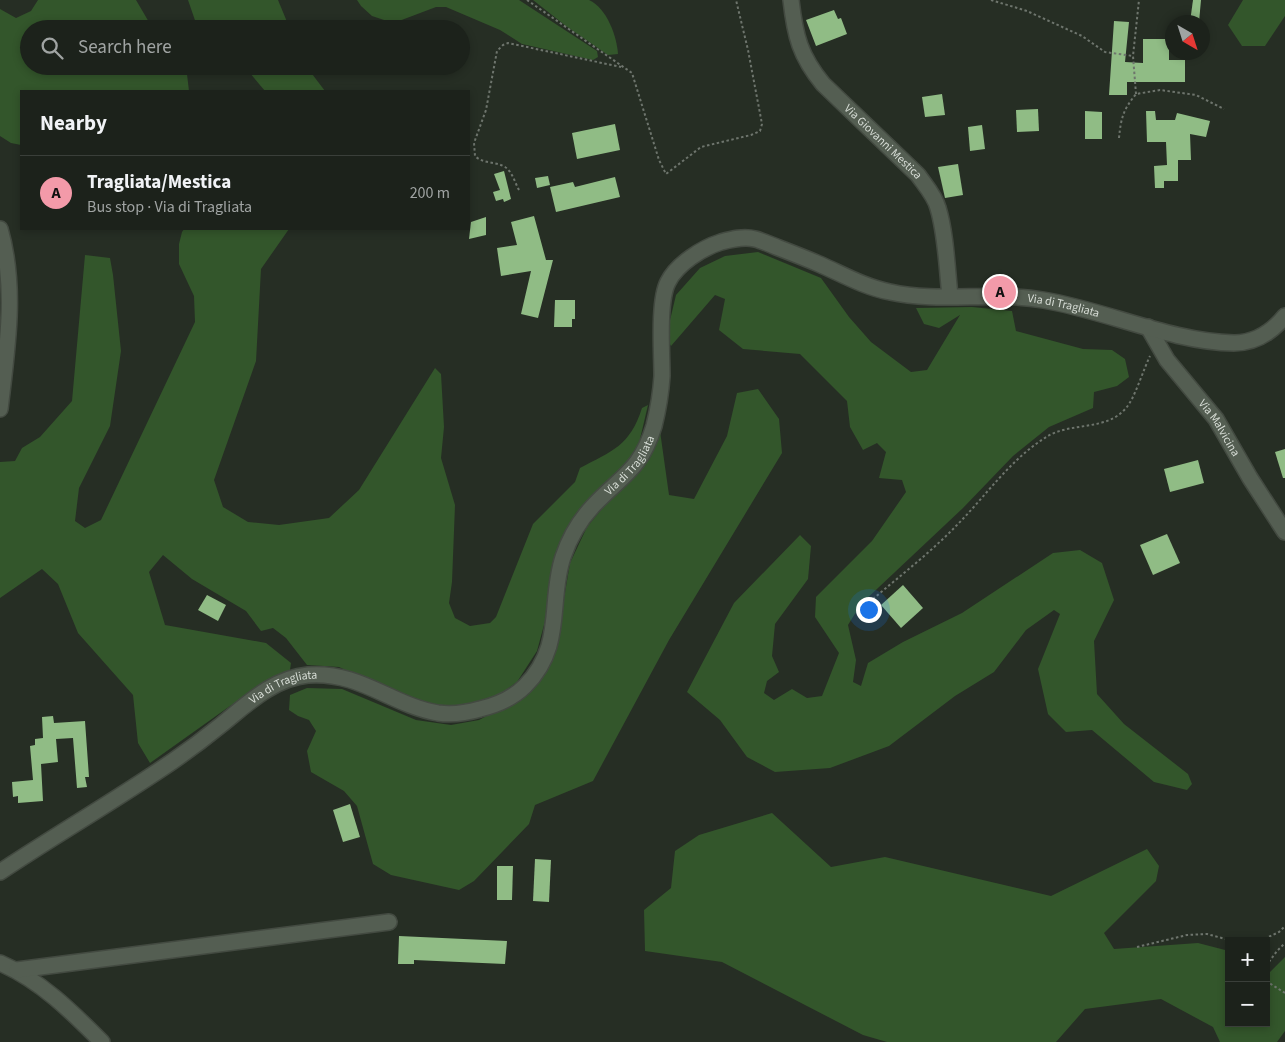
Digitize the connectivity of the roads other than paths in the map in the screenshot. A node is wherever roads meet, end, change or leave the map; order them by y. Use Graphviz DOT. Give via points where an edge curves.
graph roads {
  1 [pos="791,0"];
  2 [pos="0,229"];
  3 [pos="950,296"];
  4 [pos="1285,316"];
  5 [pos="1148,327"];
  6 [pos="0,409"];
  7 [pos="1285,532"];
  8 [pos="0,872"];
  9 [pos="389,922"];
  10 [pos="0,963"];
  11 [pos="17,970"];
  12 [pos="102,1042"];
  1 -- 3 [label="street, Via Giovanni Mestica" via="800,50 813,71 918,175 930,192 942,225"];
  2 -- 6 [label="street" via="10,294"];
  3 -- 5 [label="street, Via di Tragliata" via="1016,296 1047,300"];
  3 -- 8 [label="street, Via di Tragliata" via="920,296 878,289 755,239 733,239 704,250 676,271 666,284 662,380 654,425 644,452 627,476 587,513 570,540 561,563 550,642 532,678 523,688 491,706 452,714 416,706 345,678 311,675 293,678 252,700 173,761"];
  4 -- 5 [label="street, Via di Tragliata" via="1261,337 1239,343 1194,338"];
  5 -- 7 [label="street, Via Malvicina" via="1172,366 1216,419"];
  9 -- 11 [label="street"];
  10 -- 11 [label="street"];
  11 -- 12 [label="street" via="51,994"];
}
